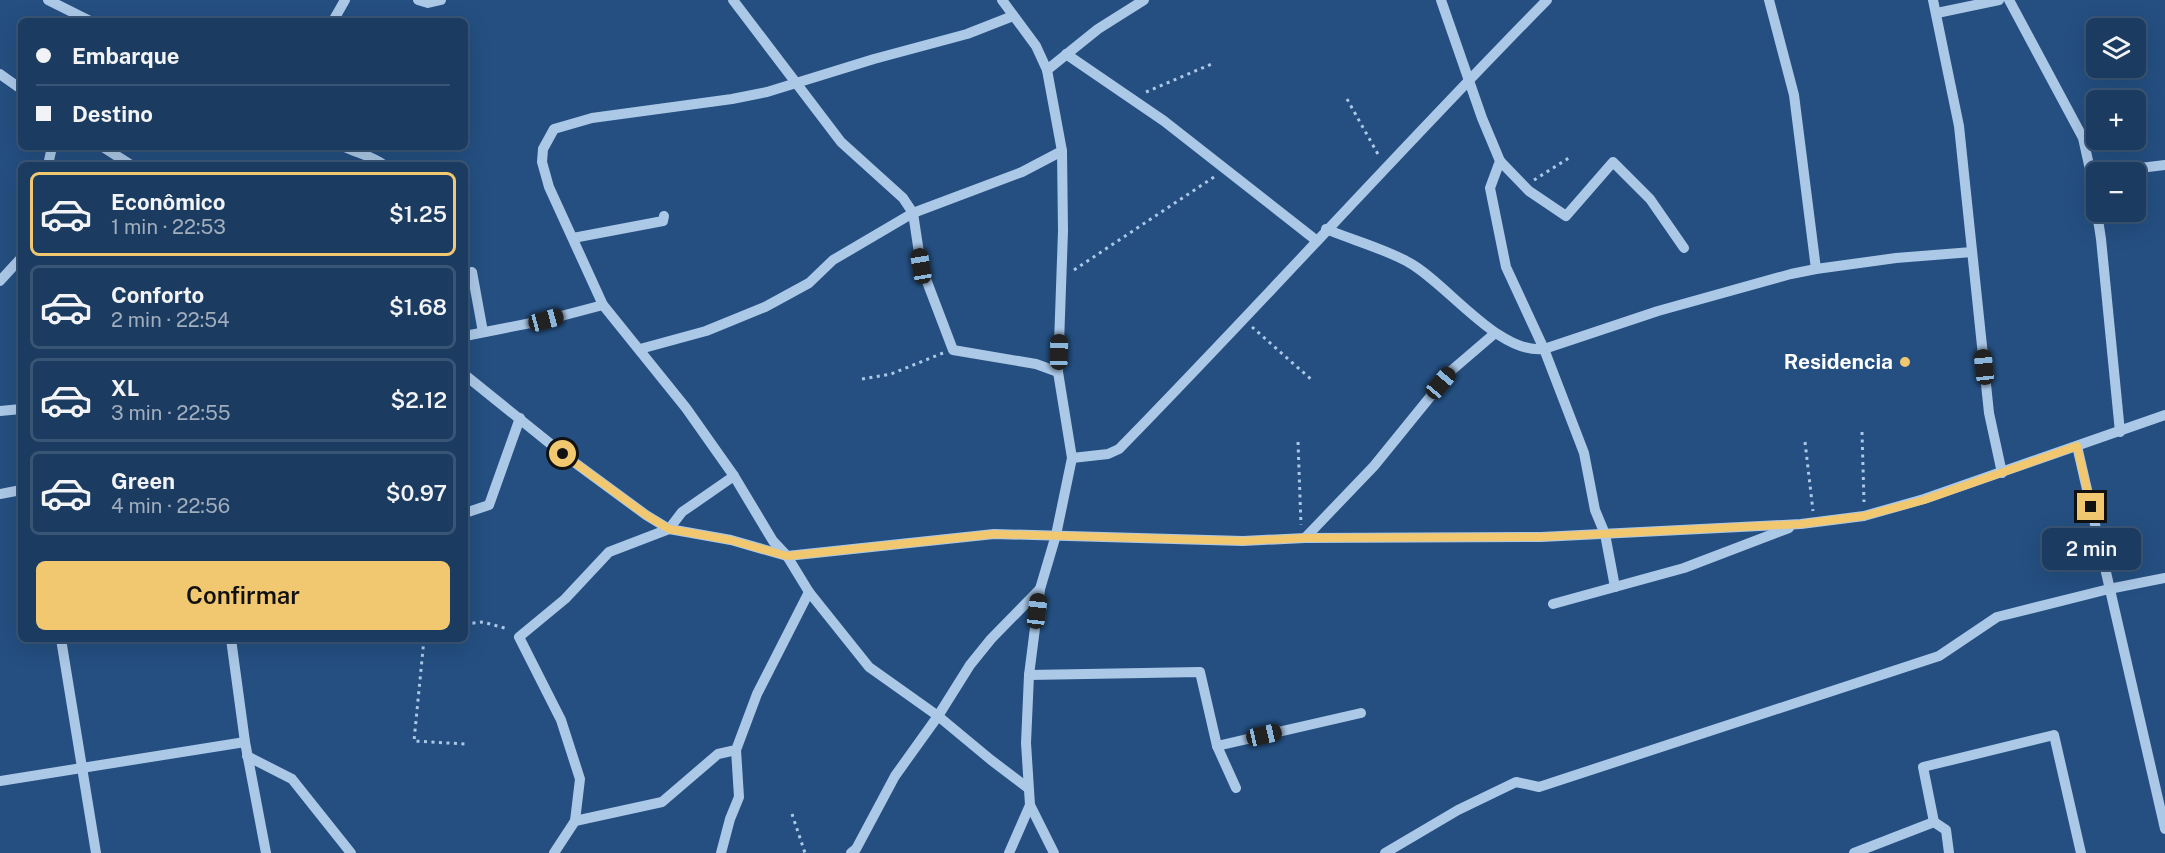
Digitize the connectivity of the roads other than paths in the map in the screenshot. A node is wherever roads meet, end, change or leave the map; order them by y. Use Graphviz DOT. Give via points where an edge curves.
graph roads {
  1 [pos="48,0"];
  2 [pos="345,0"];
  3 [pos="441,0"];
  4 [pos="733,0"];
  5 [pos="1002,0"];
  6 [pos="1144,0"];
  7 [pos="1441,0"];
  8 [pos="1547,0"];
  9 [pos="1769,0"];
  10 [pos="1933,0"];
  11 [pos="1999,0"];
  12 [pos="2009,0"];
  13 [pos="424,1"];
  14 [pos="1937,14"];
  15 [pos="1013,16"];
  16 [pos="84,18"];
  17 [pos="335,18"];
  18 [pos="1066,54"];
  19 [pos="1047,70"];
  20 [pos="0,74"];
  21 [pos="1468,80"];
  22 [pos="794,83"];
  23 [pos="18,87"];
  24 [pos="108,150"];
  25 [pos="351,150"];
  26 [pos="1062,151"];
  27 [pos="1500,161"];
  28 [pos="126,162"];
  29 [pos="380,162"];
  30 [pos="2091,162"];
  31 [pos="2165,165"];
  32 [pos="2146,167"];
  33 [pos="913,213"];
  34 [pos="664,216"];
  35 [pos="2099,222"];
  36 [pos="1326,230"];
  37 [pos="573,238"];
  38 [pos="1317,241"];
  39 [pos="1684,248"];
  40 [pos="1972,252"];
  41 [pos="18,261"];
  42 [pos="1816,269"];
  43 [pos="472,272"];
  44 [pos="0,281"];
  45 [pos="603,305"];
  46 [pos="483,332"];
  47 [pos="1494,334"];
  48 [pos="468,335"];
  49 [pos="1544,349"];
  50 [pos="640,350"];
  51 [pos="1058,372"];
  52 [pos="468,377"];
  53 [pos="18,410"];
  54 [pos="0,411"];
  55 [pos="2165,415"];
  56 [pos="520,418"];
  57 [pos="2120,432"];
  58 [pos="2077,446"];
  59 [pos="1072,458"];
  60 [pos="2002,473"];
  61 [pos="734,476"];
  62 [pos="18,491"];
  63 [pos="0,494"];
  64 [pos="468,512"];
  65 [pos="1801,524"];
  66 [pos="669,529"];
  67 [pos="1605,534"];
  68 [pos="1056,535"];
  69 [pos="1303,538"];
  70 [pos="787,556"];
  71 [pos="2165,578"];
  72 [pos="1615,587"];
  73 [pos="1040,589"];
  74 [pos="2109,589"];
  75 [pos="809,592"];
  76 [pos="1553,604"];
  77 [pos="61,642"];
  78 [pos="231,642"];
  79 [pos="1029,675"];
  80 [pos="1361,712"];
  81 [pos="938,716"];
  82 [pos="245,742"];
  83 [pos="1217,746"];
  84 [pos="736,750"];
  85 [pos="248,756"];
  86 [pos="82,767"];
  87 [pos="0,781"];
  88 [pos="1028,788"];
  89 [pos="1236,788"];
  90 [pos="1030,805"];
  91 [pos="575,821"];
  92 [pos="1934,822"];
  93 [pos="2165,829"];
  94 [pos="1392,851"];
  95 [pos="96,853"];
  96 [pos="266,853"];
  97 [pos="351,853"];
  98 [pos="554,853"];
  99 [pos="721,853"];
  100 [pos="851,853"];
  101 [pos="1010,853"];
  102 [pos="1054,853"];
  103 [pos="1854,853"];
  104 [pos="1949,853"];
  105 [pos="2081,853"];
  1 -- 16 [label="street"];
  2 -- 17 [label="street"];
  3 -- 13 [label="street"];
  4 -- 22 [label="street"];
  5 -- 15 [label="street"];
  6 -- 18 [label="street"];
  7 -- 21 [label="street"];
  8 -- 21 [label="street"];
  9 -- 42 [label="street" via="1794,95"];
  10 -- 14 [label="street"];
  11 -- 14 [label="street"];
  12 -- 30 [label="street" via="2084,138"];
  14 -- 40 [label="street" via="1959,126"];
  15 -- 19 [label="street" via="1036,46"];
  15 -- 22 [label="street" via="967,34"];
  18 -- 19 [label="street"];
  18 -- 38 [label="street" via="1164,120"];
  19 -- 26 [label="street"];
  20 -- 23 [label="street"];
  21 -- 27 [label="street"];
  21 -- 36 [label="street"];
  22 -- 33 [label="street" via="841,142 903,198"];
  22 -- 37 [label="street" via="732,99 621,113 554,129 543,149 542,162"];
  24 -- 28 [label="street"];
  25 -- 29 [label="street"];
  26 -- 33 [label="street" via="1022,172"];
  26 -- 51 [label="street"];
  27 -- 39 [label="street" via="1525,186 1566,216 1613,162 1650,199"];
  27 -- 49 [label="street" via="1490,188 1506,267"];
  31 -- 32 [label="street"];
  33 -- 50 [label="street" via="833,260 809,283 765,307 706,332"];
  33 -- 51 [label="street" via="921,266 953,350 1036,364"];
  34 -- 37 [label="street" via="663,222"];
  35 -- 57 [label="street"];
  36 -- 38 [label="street"];
  36 -- 47 [label="street" via="1408,262"];
  37 -- 45 [label="street"];
  38 -- 59 [label="street" via="1119,449"];
  40 -- 42 [label="street"];
  40 -- 60 [label="street" via="1989,413"];
  41 -- 44 [label="street"];
  42 -- 49 [label="street" via="1658,311"];
  43 -- 46 [label="street"];
  45 -- 46 [label="street"];
  45 -- 50 [label="street"];
  46 -- 48 [label="street"];
  47 -- 49 [label="street" via="1534,350"];
  47 -- 69 [label="street" via="1452,370 1374,466"];
  49 -- 67 [label="street" via="1584,453 1594,510"];
  50 -- 61 [label="street"];
  51 -- 59 [label="street"];
  52 -- 56 [label="street"];
  53 -- 54 [label="street"];
  55 -- 57 [label="street"];
  56 -- 64 [label="street" via="489,505"];
  56 -- 66 [label="street" via="563,454"];
  57 -- 58 [label="street"];
  58 -- 60 [label="street"];
  58 -- 74 [label="street"];
  59 -- 68 [label="street"];
  60 -- 65 [label="street" via="1864,516"];
  61 -- 66 [label="street" via="682,512"];
  61 -- 70 [label="street"];
  62 -- 63 [label="street"];
  65 -- 67 [label="street"];
  65 -- 72 [label="street" via="1684,568"];
  66 -- 70 [label="street"];
  66 -- 91 [label="street" via="609,552 565,599 519,637 561,720 580,779"];
  67 -- 69 [label="street"];
  67 -- 72 [label="street"];
  68 -- 69 [label="street" via="1243,541"];
  68 -- 70 [label="street" via="994,534"];
  68 -- 73 [label="street"];
  70 -- 75 [label="street"];
  71 -- 74 [label="street"];
  72 -- 76 [label="street"];
  73 -- 79 [label="street"];
  73 -- 81 [label="street" via="970,665"];
  74 -- 93 [label="street"];
  74 -- 94 [label="street" via="1997,617 1939,656 1539,787 1516,782 1458,810"];
  75 -- 81 [label="street" via="869,667"];
  75 -- 84 [label="street" via="757,693"];
  77 -- 86 [label="street"];
  78 -- 82 [label="street"];
  79 -- 83 [label="street" via="1200,672"];
  79 -- 88 [label="street"];
  80 -- 83 [label="street"];
  81 -- 88 [label="street"];
  81 -- 100 [label="street" via="895,776"];
  82 -- 85 [label="street"];
  82 -- 86 [label="street"];
  83 -- 89 [label="street"];
  84 -- 91 [label="street" via="718,754 663,802"];
  84 -- 99 [label="street" via="739,797"];
  85 -- 96 [label="street"];
  85 -- 97 [label="street" via="292,779"];
  86 -- 87 [label="street"];
  86 -- 95 [label="street"];
  88 -- 90 [label="street"];
  90 -- 101 [label="street"];
  90 -- 102 [label="street"];
  91 -- 98 [label="street"];
  92 -- 103 [label="street"];
  92 -- 104 [label="street" via="1946,830"];
  92 -- 105 [label="street" via="1923,767 2054,735"];
}
